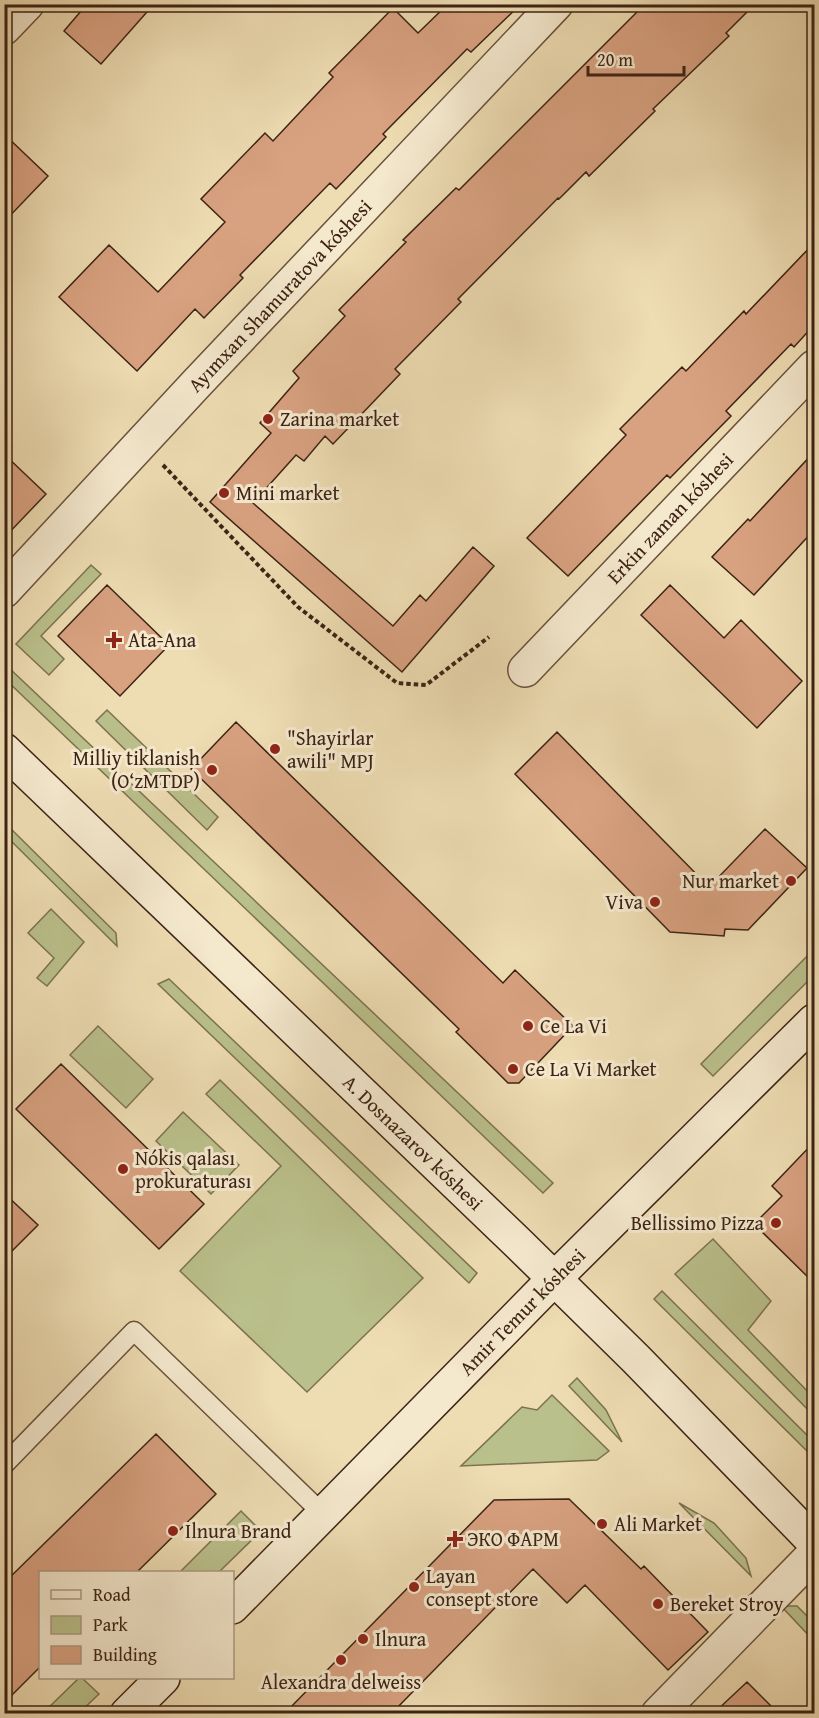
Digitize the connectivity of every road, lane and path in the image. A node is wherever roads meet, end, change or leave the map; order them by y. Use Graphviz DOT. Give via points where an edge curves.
graph roads {
  1 [pos="27,4"];
  2 [pos="556,4"];
  3 [pos="4,28"];
  4 [pos="814,367"];
  5 [pos="142,443"];
  6 [pos="4,591"];
  7 [pos="489,637"];
  8 [pos="525,670"];
  9 [pos="4,750"];
  10 [pos="814,1021"];
  11 [pos="554,1279"];
  12 [pos="4,1465"];
  13 [pos="323,1514"];
  14 [pos="813,1540"];
  15 [pos="234,1604"];
  16 [pos="161,1679"];
  17 [pos="128,1713"];
  18 [pos="658,1713"];
  1 -- 3 [label="street"];
  2 -- 5 [label="street, Ayımxan Shamuratova kóshesi"];
  4 -- 8 [label="street, Erkin zaman kóshesi"];
  5 -- 6 [label="street, Ayımxan Shamuratova kóshesi"];
  5 -- 7 [label="path" via="298,607 397,683 426,686"];
  9 -- 11 [label="street, A. Dosnazarov kóshesi"];
  10 -- 11 [label="street, Amir Temur kóshesi"];
  11 -- 13 [label="street, Amir Temur kóshesi"];
  11 -- 14 [label="street, A. Dosnazarov kóshesi"];
  12 -- 13 [label="lane" via="134,1331"];
  13 -- 15 [label="street, Amir Temur kóshesi"];
  14 -- 18 [label="street"];
  16 -- 17 [label="street"];
}
